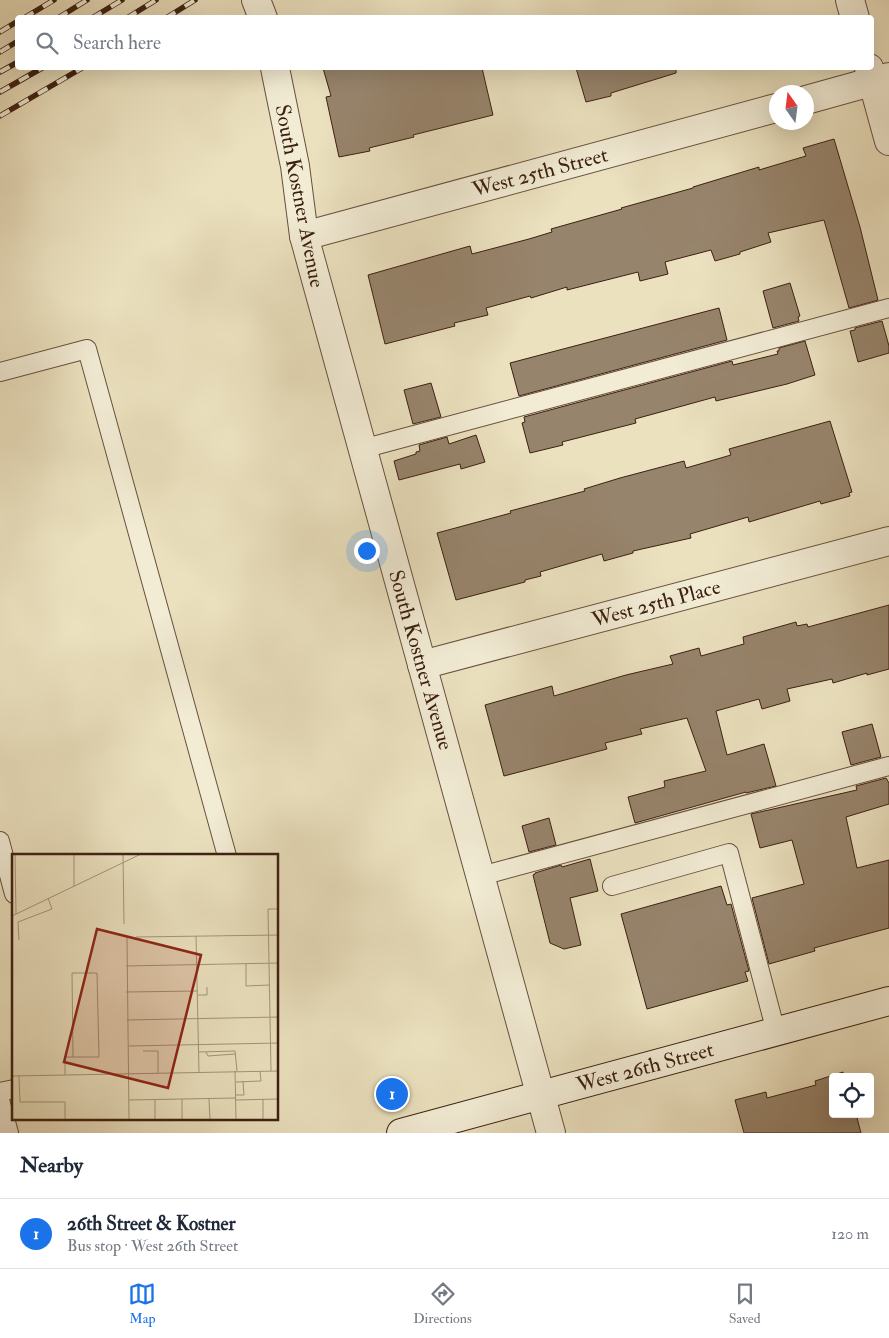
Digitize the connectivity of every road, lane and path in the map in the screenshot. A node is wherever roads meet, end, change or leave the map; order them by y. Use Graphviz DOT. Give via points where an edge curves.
graph roads {
  1 [pos="256,0"];
  2 [pos="850,0"];
  3 [pos="262,15"];
  4 [pos="854,15"];
  5 [pos="275,70"];
  6 [pos="877,76"];
  7 [pos="814,97"];
  8 [pos="769,110"];
  9 [pos="889,141"];
  10 [pos="304,236"];
  11 [pos="889,308"];
  12 [pos="0,372"];
  13 [pos="362,449"];
  14 [pos="889,541"];
  15 [pos="422,665"];
  16 [pos="889,766"];
  17 [pos="0,842"];
  18 [pos="226,854"];
  19 [pos="481,876"];
  20 [pos="612,886"];
  21 [pos="12,887"];
  22 [pos="889,1001"];
  23 [pos="776,1032"];
  24 [pos="540,1095"];
  25 [pos="0,1100"];
  26 [pos="9,1133"];
  27 [pos="401,1133"];
  28 [pos="551,1133"];
  1 -- 3 [label="street"];
  2 -- 4 [label="street"];
  5 -- 10 [label="street, South Kostner Avenue" via="295,166"];
  6 -- 7 [label="street"];
  6 -- 9 [label="street"];
  8 -- 10 [label="street, West 25th Street"];
  10 -- 13 [label="street, South Kostner Avenue"];
  11 -- 13 [label="lane"];
  12 -- 18 [label="lane" via="87,349"];
  13 -- 15 [label="street, South Kostner Avenue"];
  14 -- 15 [label="street, West 25th Place"];
  15 -- 19 [label="street, South Kostner Avenue"];
  16 -- 19 [label="lane"];
  17 -- 21 [label="lane"];
  19 -- 24 [label="street, South Kostner Avenue"];
  20 -- 23 [label="lane" via="729,853"];
  22 -- 23 [label="street, West 26th Street"];
  23 -- 24 [label="street, West 26th Street"];
  24 -- 27 [label="street, West 26th Street"];
  24 -- 28 [label="street, South Kostner Avenue"];
  25 -- 26 [label="lane"];
}
